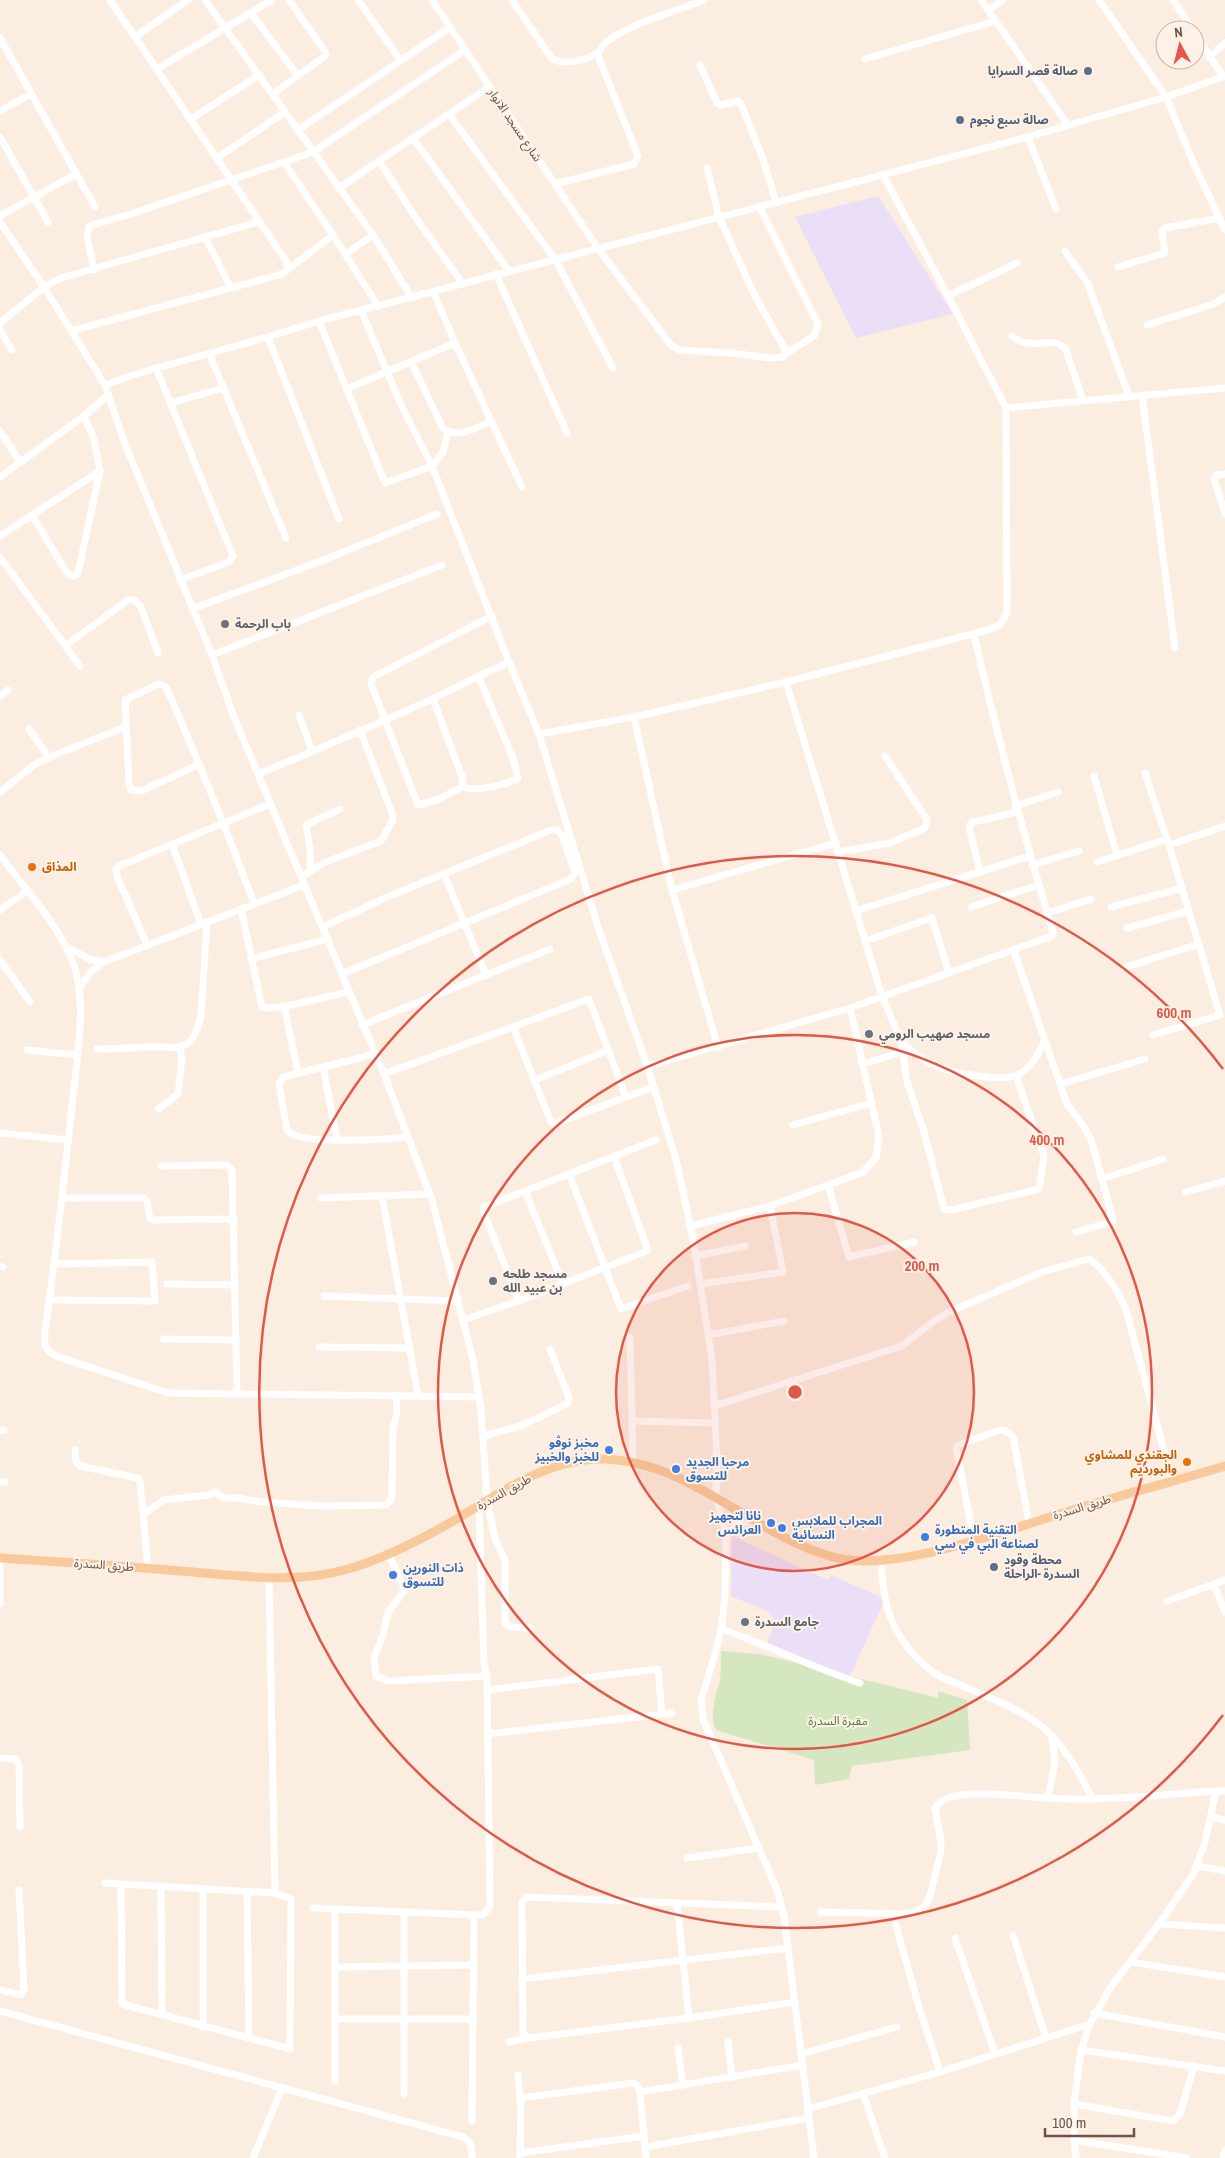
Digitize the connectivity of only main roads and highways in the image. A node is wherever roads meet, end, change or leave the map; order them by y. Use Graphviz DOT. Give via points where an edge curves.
graph roads {
  1 [pos="1225,1466"];
  2 [pos="0,1558"];
  1 -- 2 [label="main road, طريق السدرة" via="974,1540 921,1554 880,1560 853,1560 825,1554 774,1533 696,1484 633,1462 594,1459 555,1467 523,1480 389,1555 331,1574 269,1577"];
}
